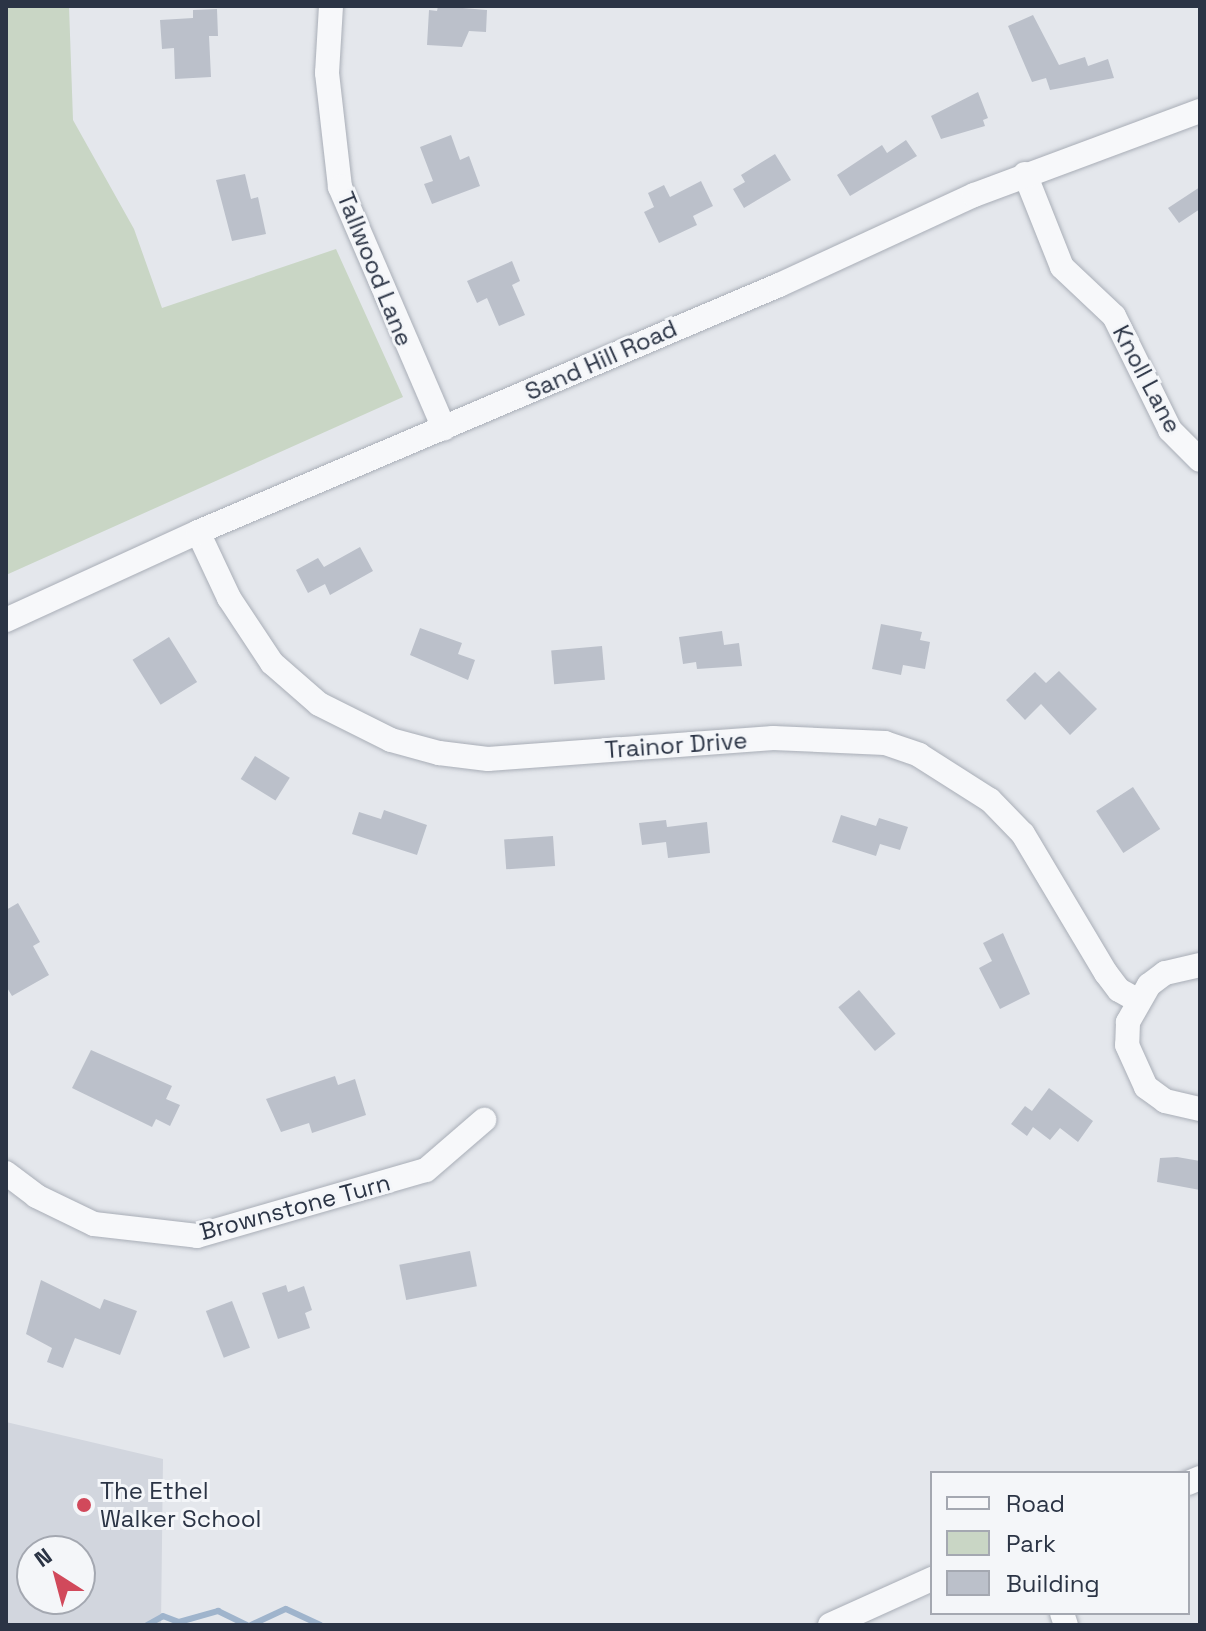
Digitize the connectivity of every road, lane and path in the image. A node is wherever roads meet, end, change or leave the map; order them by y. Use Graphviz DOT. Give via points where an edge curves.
graph roads {
  1 [pos="331,6"];
  2 [pos="1200,111"];
  3 [pos="1025,174"];
  4 [pos="444,429"];
  5 [pos="1200,460"];
  6 [pos="198,532"];
  7 [pos="6,620"];
  8 [pos="1200,965"];
  9 [pos="1137,1000"];
  10 [pos="1200,1109"];
  11 [pos="484,1120"];
  12 [pos="6,1173"];
  13 [pos="930,1580"];
  14 [pos="830,1625"];
  1 -- 4 [label="street, Tallwood Lane" via="327,73 340,187"];
  2 -- 3 [label="street, Sand Hill Road"];
  3 -- 4 [label="street, Sand Hill Road"];
  3 -- 5 [label="street, Knoll Lane" via="1062,267 1114,316 1170,430"];
  4 -- 6 [label="street, Sand Hill Road"];
  6 -- 7 [label="street, Sand Hill Road"];
  6 -- 9 [label="street, Trainor Drive" via="229,598 272,663 319,704 391,740 488,759 773,738 885,743 919,755 990,800 1023,834 1106,973"];
  8 -- 9 [label="street" via="1165,973"];
  9 -- 10 [label="street" via="1128,1022 1133,1068 1165,1101"];
  11 -- 12 [label="street, Brownstone Turn" via="426,1170 197,1236 94,1224 36,1196"];
  13 -- 14 [label="street"];
}
